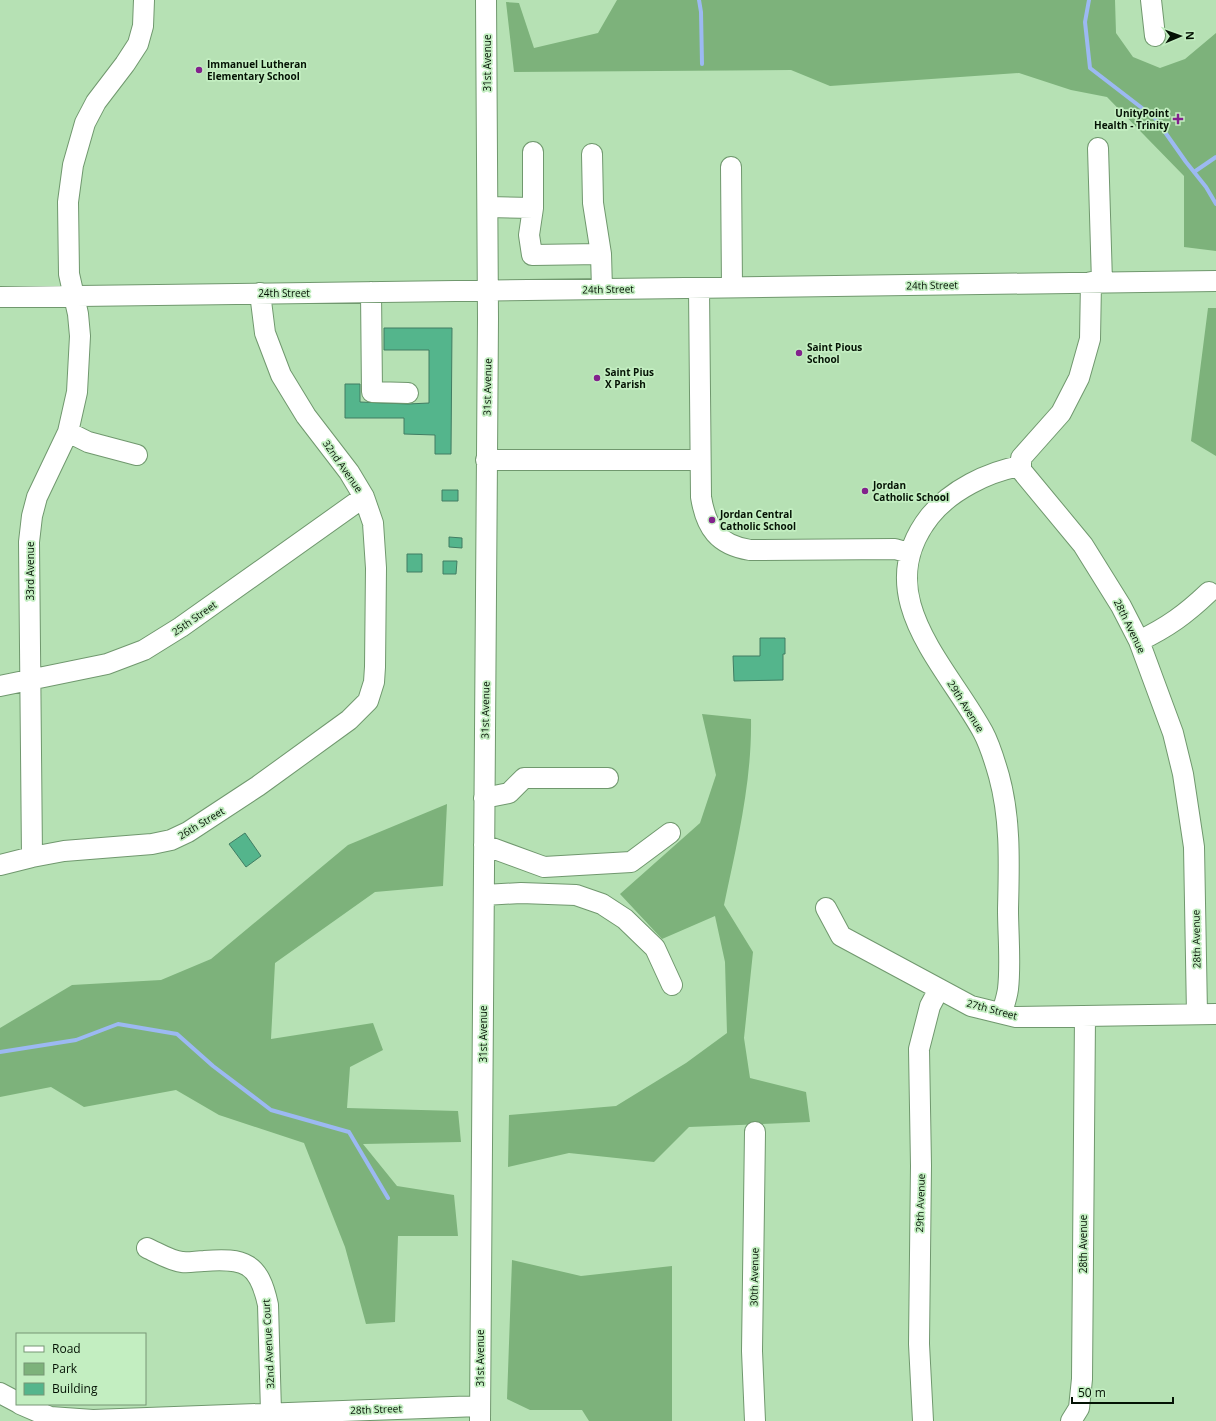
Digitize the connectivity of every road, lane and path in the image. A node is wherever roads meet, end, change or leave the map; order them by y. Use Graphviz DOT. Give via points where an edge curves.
graph roads {
  1 [pos="144,0"];
  2 [pos="486,0"];
  3 [pos="1150,0"];
  4 [pos="1155,36"];
  5 [pos="1098,148"];
  6 [pos="533,152"];
  7 [pos="592,154"];
  8 [pos="731,167"];
  9 [pos="488,207"];
  10 [pos="533,208"];
  11 [pos="601,254"];
  12 [pos="1216,281"];
  13 [pos="1097,282"];
  14 [pos="732,287"];
  15 [pos="699,288"];
  16 [pos="602,289"];
  17 [pos="487,291"];
  18 [pos="371,292"];
  19 [pos="260,293"];
  20 [pos="0,296"];
  21 [pos="74,296"];
  22 [pos="408,393"];
  23 [pos="68,432"];
  24 [pos="137,455"];
  25 [pos="486,460"];
  26 [pos="700,460"];
  27 [pos="1020,466"];
  28 [pos="364,497"];
  29 [pos="910,553"];
  30 [pos="1209,592"];
  31 [pos="1139,641"];
  32 [pos="30,680"];
  33 [pos="0,686"];
  34 [pos="368,701"];
  35 [pos="608,778"];
  36 [pos="484,798"];
  37 [pos="670,833"];
  38 [pos="484,845"];
  39 [pos="32,857"];
  40 [pos="0,865"];
  41 [pos="484,895"];
  42 [pos="826,908"];
  43 [pos="672,985"];
  44 [pos="938,989"];
  45 [pos="1002,1013"];
  46 [pos="1206,1014"];
  47 [pos="1085,1016"];
  48 [pos="755,1132"];
  49 [pos="148,1248"];
  50 [pos="0,1393"];
  51 [pos="16,1401"];
  52 [pos="22,1405"];
  53 [pos="271,1412"];
  54 [pos="480,1414"];
  55 [pos="755,1421"];
  56 [pos="922,1421"];
  57 [pos="1071,1421"];
  1 -- 21 [label="street, 33rd Avenue" via="143,26 138,44 96,102 85,123 72,165 68,208 68,274"];
  2 -- 9 [label="street, 31st Avenue"];
  3 -- 4 [label="street"];
  5 -- 13 [label="street"];
  6 -- 10 [label="street"];
  7 -- 11 [label="street" via="593,203"];
  8 -- 14 [label="street"];
  9 -- 10 [label="street"];
  9 -- 17 [label="street, 31st Avenue"];
  10 -- 11 [label="street" via="529,235 532,255"];
  11 -- 16 [label="street"];
  12 -- 13 [label="street, 24th Street"];
  13 -- 14 [label="street, 24th Street"];
  13 -- 27 [label="street" via="1092,299 1090,339 1079,378 1061,413 1026,452"];
  14 -- 15 [label="street, 24th Street"];
  15 -- 16 [label="street, 24th Street"];
  15 -- 26 [label="street"];
  16 -- 17 [label="street, 24th Street"];
  17 -- 18 [label="street, 24th Street"];
  17 -- 25 [label="street, 31st Avenue"];
  18 -- 19 [label="street, 24th Street"];
  18 -- 22 [label="street" via="372,392"];
  19 -- 21 [label="street, 24th Street"];
  19 -- 28 [label="street, 32nd Avenue" via="265,334 281,375 306,416 349,472"];
  20 -- 21 [label="street, 24th Street"];
  21 -- 23 [label="street, 33rd Avenue" via="80,336 80,371"];
  23 -- 24 [label="street" via="88,442"];
  23 -- 32 [label="street, 33rd Avenue" via="37,497 32,516 29,542"];
  25 -- 26 [label="street"];
  25 -- 36 [label="street, 31st Avenue"];
  26 -- 29 [label="street" via="701,497 706,521 717,536 731,545 750,550 895,549"];
  27 -- 29 [label="street, 29th Avenue" via="997,472 949,498 924,524"];
  27 -- 31 [label="street, 28th Avenue" via="1024,476 1083,545 1117,599"];
  28 -- 32 [label="street, 25th Street" via="163,639 131,656 106,664"];
  28 -- 34 [label="street, 32nd Avenue" via="373,523 376,568 375,667 374,682"];
  29 -- 45 [label="street, 29th Avenue" via="907,570 908,597 917,624 941,667 984,733 1005,800 1009,853 1008,988"];
  30 -- 31 [label="street" via="1186,614"];
  31 -- 46 [label="street, 28th Avenue" via="1173,733 1193,826"];
  32 -- 33 [label="street, 25th Street"];
  32 -- 39 [label="street, 33rd Avenue"];
  34 -- 39 [label="street, 26th Street" via="342,725 209,819 182,835 152,844"];
  35 -- 36 [label="street" via="524,778 509,793"];
  36 -- 38 [label="street, 31st Avenue"];
  37 -- 38 [label="street" via="631,862 544,867"];
  38 -- 41 [label="street, 31st Avenue"];
  39 -- 40 [label="street, 26th Street"];
  41 -- 43 [label="street" via="576,895 602,904 625,919 655,948"];
  41 -- 54 [label="street, 31st Avenue"];
  42 -- 44 [label="street, 27th Street" via="841,936"];
  44 -- 45 [label="street, 27th Street" via="971,1006"];
  44 -- 56 [label="street, 29th Avenue" via="930,1006 919,1049 921,1166 918,1344"];
  45 -- 47 [label="street, 27th Street" via="1016,1017"];
  46 -- 47 [label="street, 27th Street"];
  47 -- 57 [label="street, 28th Avenue" via="1082,1379 1079,1408"];
  48 -- 55 [label="street, 30th Avenue" via="752,1351"];
  49 -- 53 [label="street, 32nd Avenue Court" via="182,1262 237,1260 254,1271 265,1290 268,1305"];
  50 -- 51 [label="street"];
  52 -- 53 [label="street, 28th Street" via="50,1416 93,1420"];
  53 -- 54 [label="street, 28th Street"];
}
